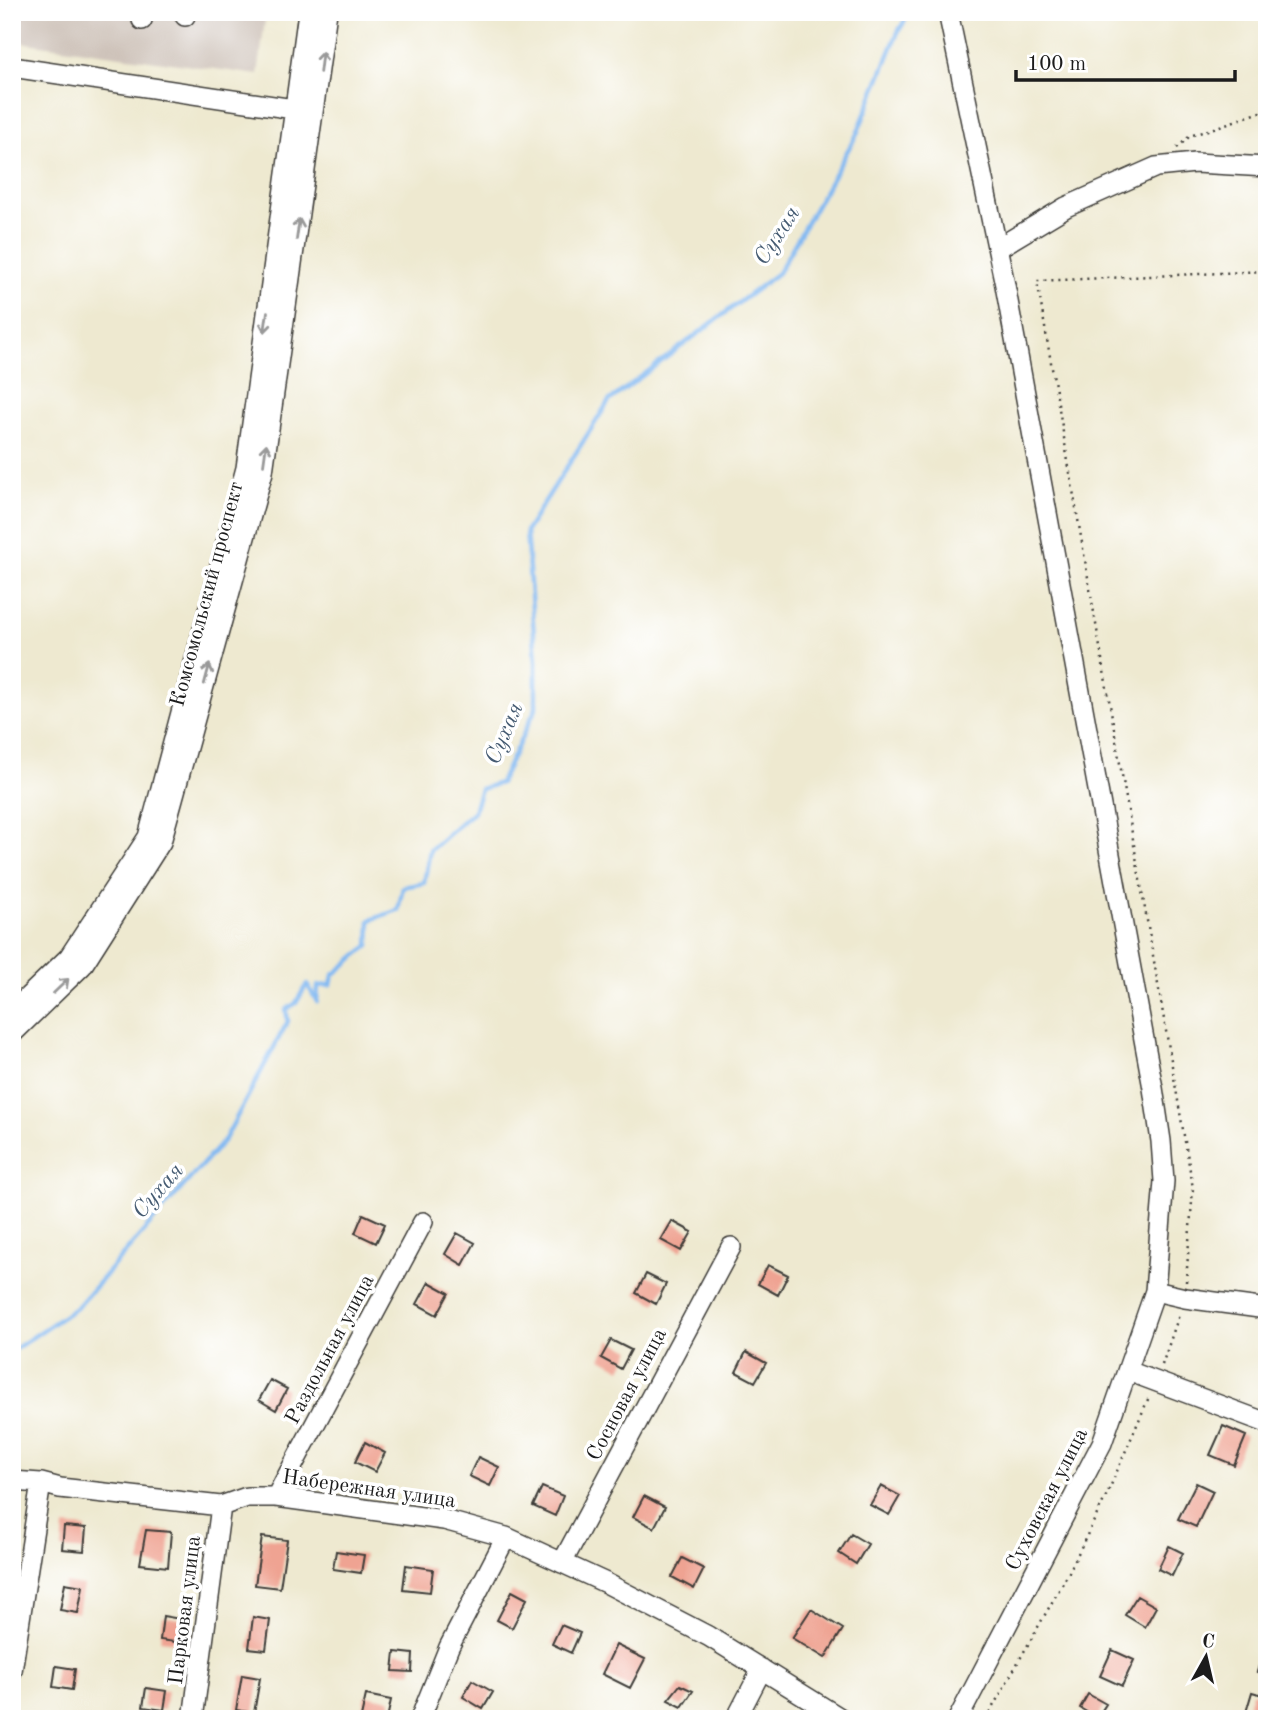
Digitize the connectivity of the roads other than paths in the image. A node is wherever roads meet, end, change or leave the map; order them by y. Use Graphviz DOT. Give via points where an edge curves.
graph roads {
  1 [pos="308,12"];
  2 [pos="327,12"];
  3 [pos="948,12"];
  4 [pos="12,68"];
  5 [pos="305,111"];
  6 [pos="1267,167"];
  7 [pos="998,248"];
  8 [pos="12,1012"];
  9 [pos="12,1034"];
  10 [pos="423,1222"];
  11 [pos="731,1247"];
  12 [pos="1154,1291"];
  13 [pos="1265,1305"];
  14 [pos="1128,1371"];
  15 [pos="1267,1423"];
  16 [pos="12,1481"];
  17 [pos="41,1483"];
  18 [pos="276,1497"];
  19 [pos="221,1506"];
  20 [pos="506,1538"];
  21 [pos="562,1563"];
  22 [pos="762,1669"];
  23 [pos="12,1671"];
  24 [pos="193,1719"];
  25 [pos="420,1719"];
  26 [pos="736,1719"];
  27 [pos="842,1719"];
  28 [pos="958,1719"];
  1 -- 5 [label="street"];
  5 -- 2 [label="street, one-way"];
  3 -- 7 [label="street, Суховская улица"];
  4 -- 5 [label="street"];
  5 -- 8 [label="street, Комсомольский проспект, one-way" via="246,468 148,837 69,957"];
  9 -- 5 [label="street, Комсомольский проспект, one-way" via="82,966 161,842 263,472"];
  6 -- 7 [label="street" via="1195,163 1156,167 1066,207"];
  7 -- 12 [label="street, Суховская улица" via="1159,1128 1164,1181"];
  10 -- 18 [label="street, Раздольная улица"];
  11 -- 21 [label="street, Сосновая улица"];
  12 -- 13 [label="street"];
  12 -- 14 [label="street, Суховская улица"];
  14 -- 15 [label="street"];
  14 -- 28 [label="street, Суховская улица" via="1102,1443"];
  16 -- 17 [label="street, Набережная улица"];
  17 -- 19 [label="street, Набережная улица"];
  17 -- 23 [label="street"];
  18 -- 19 [label="street, Набережная улица" via="247,1497"];
  18 -- 20 [label="street, Набережная улица" via="444,1520"];
  19 -- 24 [label="street, Парковая улица"];
  20 -- 21 [label="street, Набережная улица"];
  20 -- 25 [label="street" via="449,1647"];
  21 -- 22 [label="street, Набережная улица" via="708,1636"];
  22 -- 26 [label="street"];
  22 -- 27 [label="street, Набережная улица"];
}
